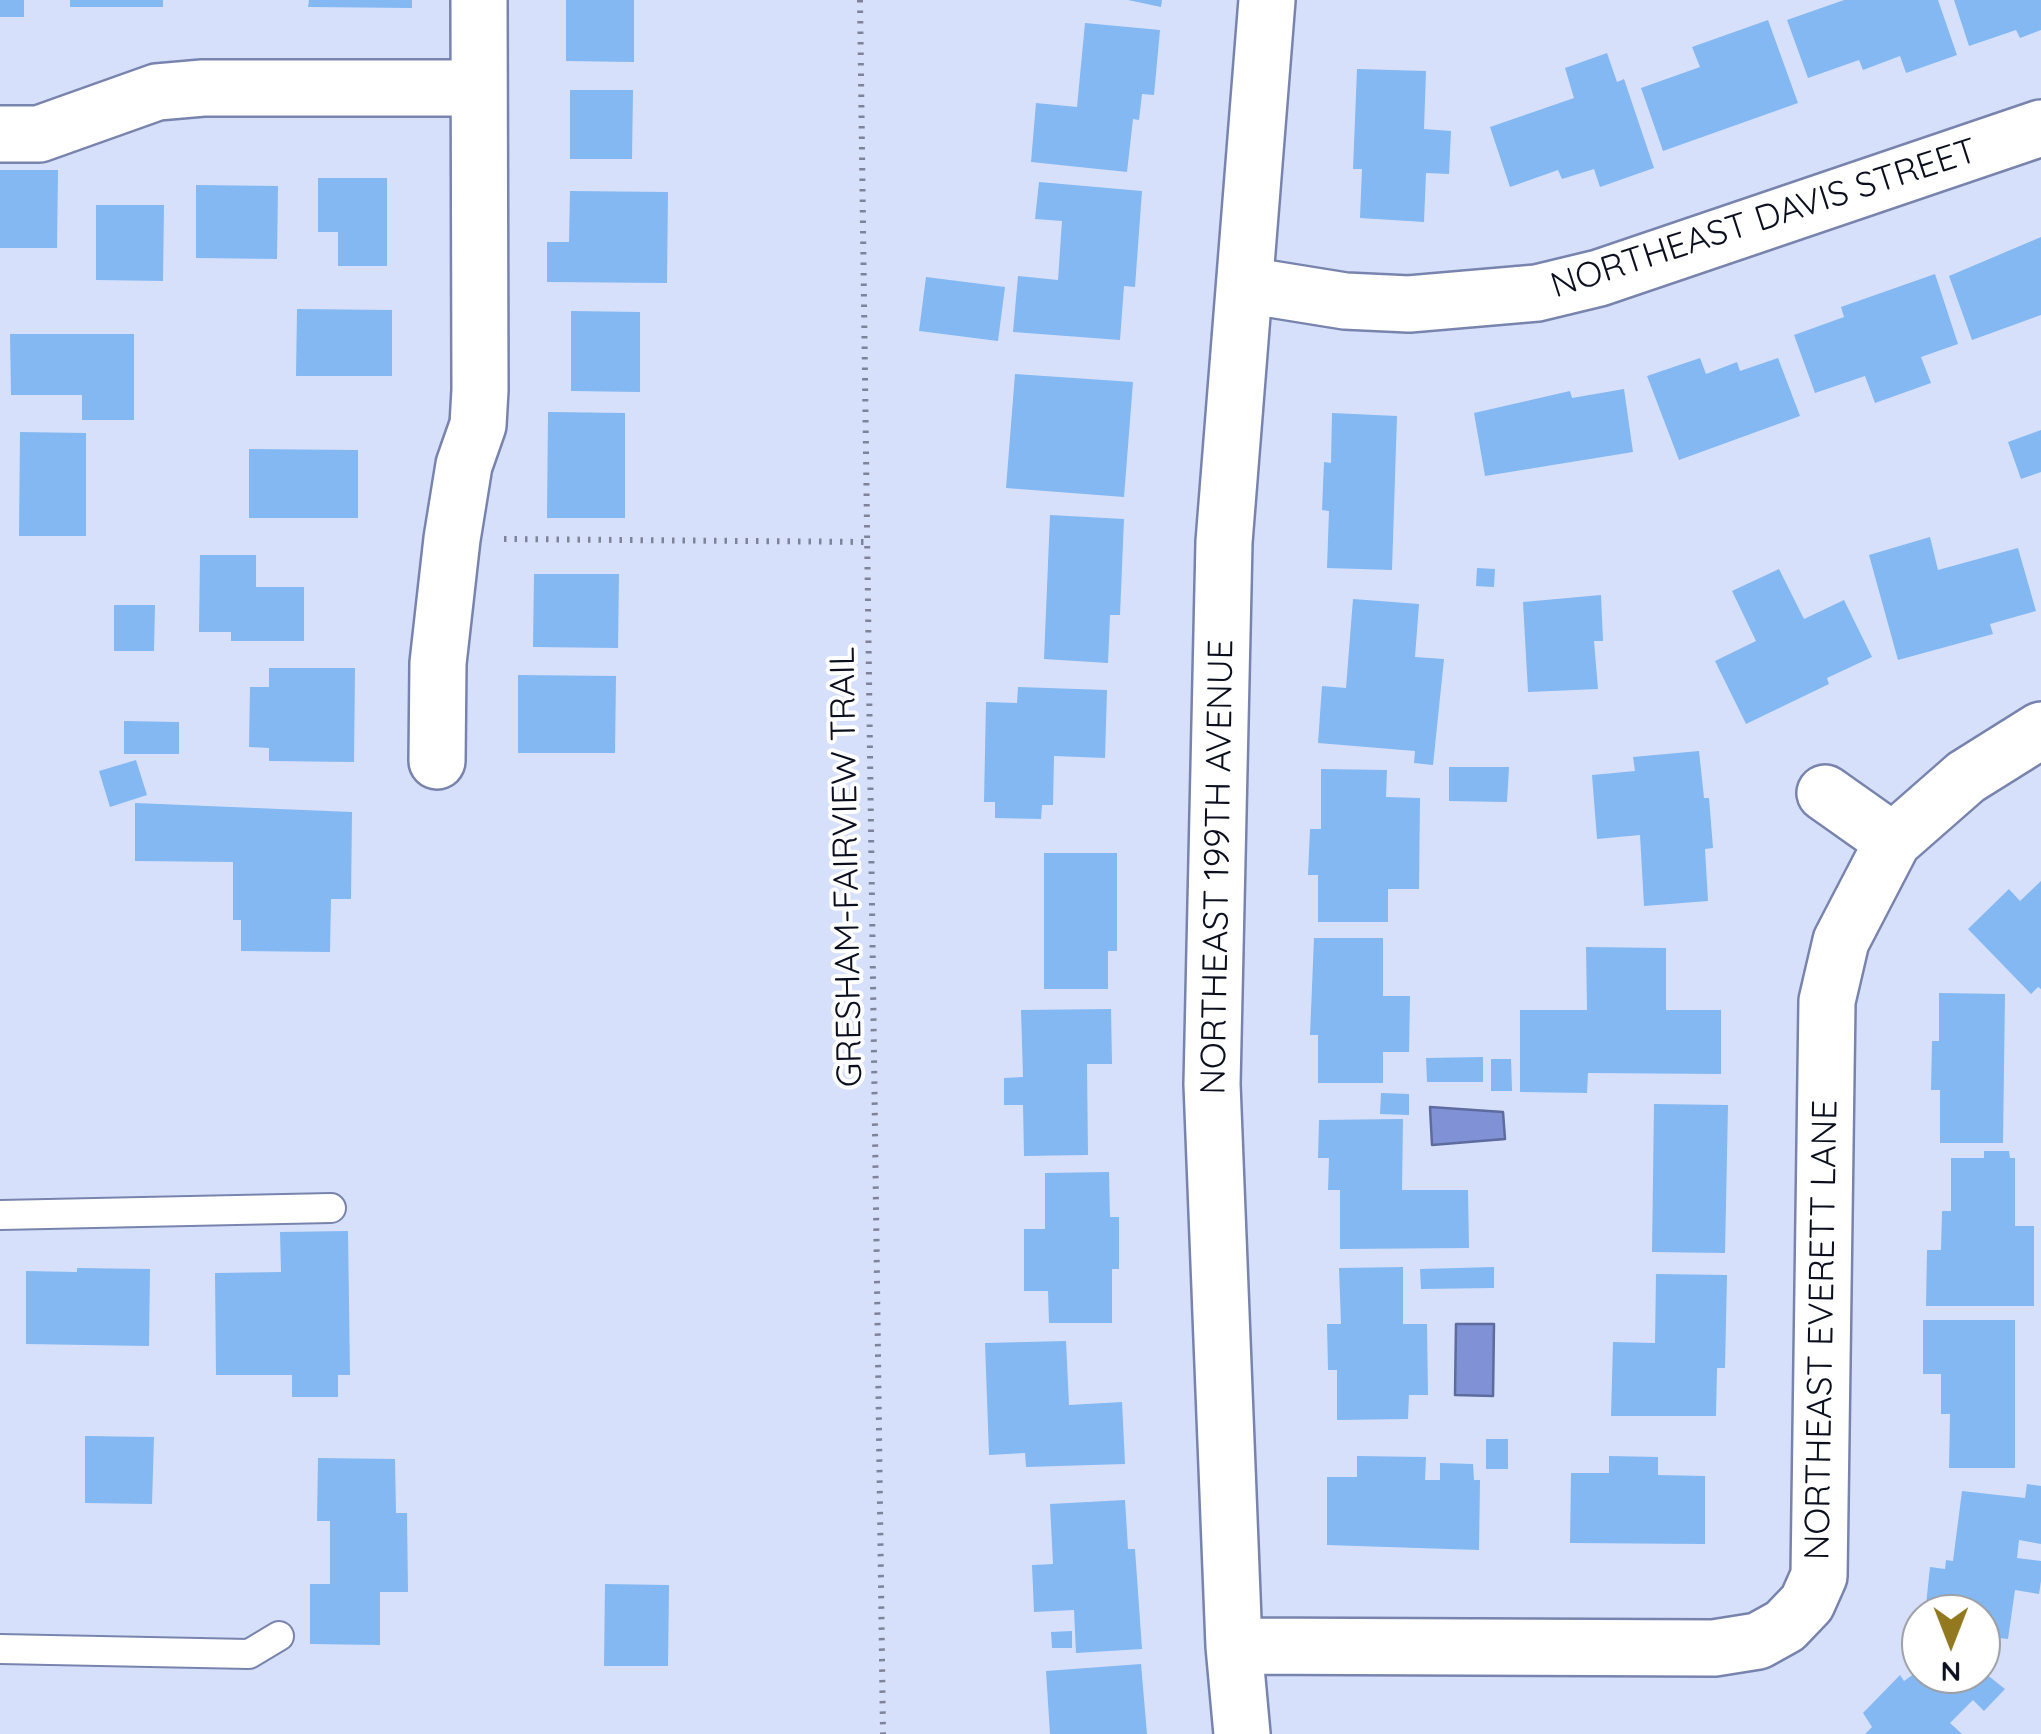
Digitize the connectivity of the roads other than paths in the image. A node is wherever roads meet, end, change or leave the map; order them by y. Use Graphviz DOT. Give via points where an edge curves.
graph roads {
  1 [pos="479,0"];
  2 [pos="1267,0"];
  3 [pos="478,88"];
  4 [pos="2041,128"];
  5 [pos="0,134"];
  6 [pos="1246,285"];
  7 [pos="2041,730"];
  8 [pos="437,761"];
  9 [pos="1826,793"];
  10 [pos="1893,841"];
  11 [pos="331,1208"];
  12 [pos="0,1215"];
  13 [pos="279,1636"];
  14 [pos="1234,1646"];
  15 [pos="0,1648"];
  16 [pos="1242,1734"];
  1 -- 3 [label="street"];
  2 -- 6 [label="street, NORTHEAST 199TH AVENUE"];
  3 -- 5 [label="street" via="157,92 39,134"];
  3 -- 8 [label="street" via="480,390 452,539 438,664"];
  4 -- 6 [label="street, NORTHEAST DAVIS STREET" via="1600,278 1537,293 1408,304"];
  6 -- 14 [label="street, NORTHEAST 199TH AVENUE" via="1224,542 1212,1084"];
  7 -- 10 [label="street, NORTHEAST EVERETT LANE" via="1966,777"];
  9 -- 10 [label="street"];
  10 -- 14 [label="street, NORTHEAST EVERETT LANE" via="1841,941 1826,1001 1818,1576 1807,1604 1758,1641 1714,1648"];
  11 -- 12 [label="lane"];
  13 -- 15 [label="lane" via="249,1654"];
  14 -- 16 [label="street, NORTHEAST 199TH AVENUE"];
}
